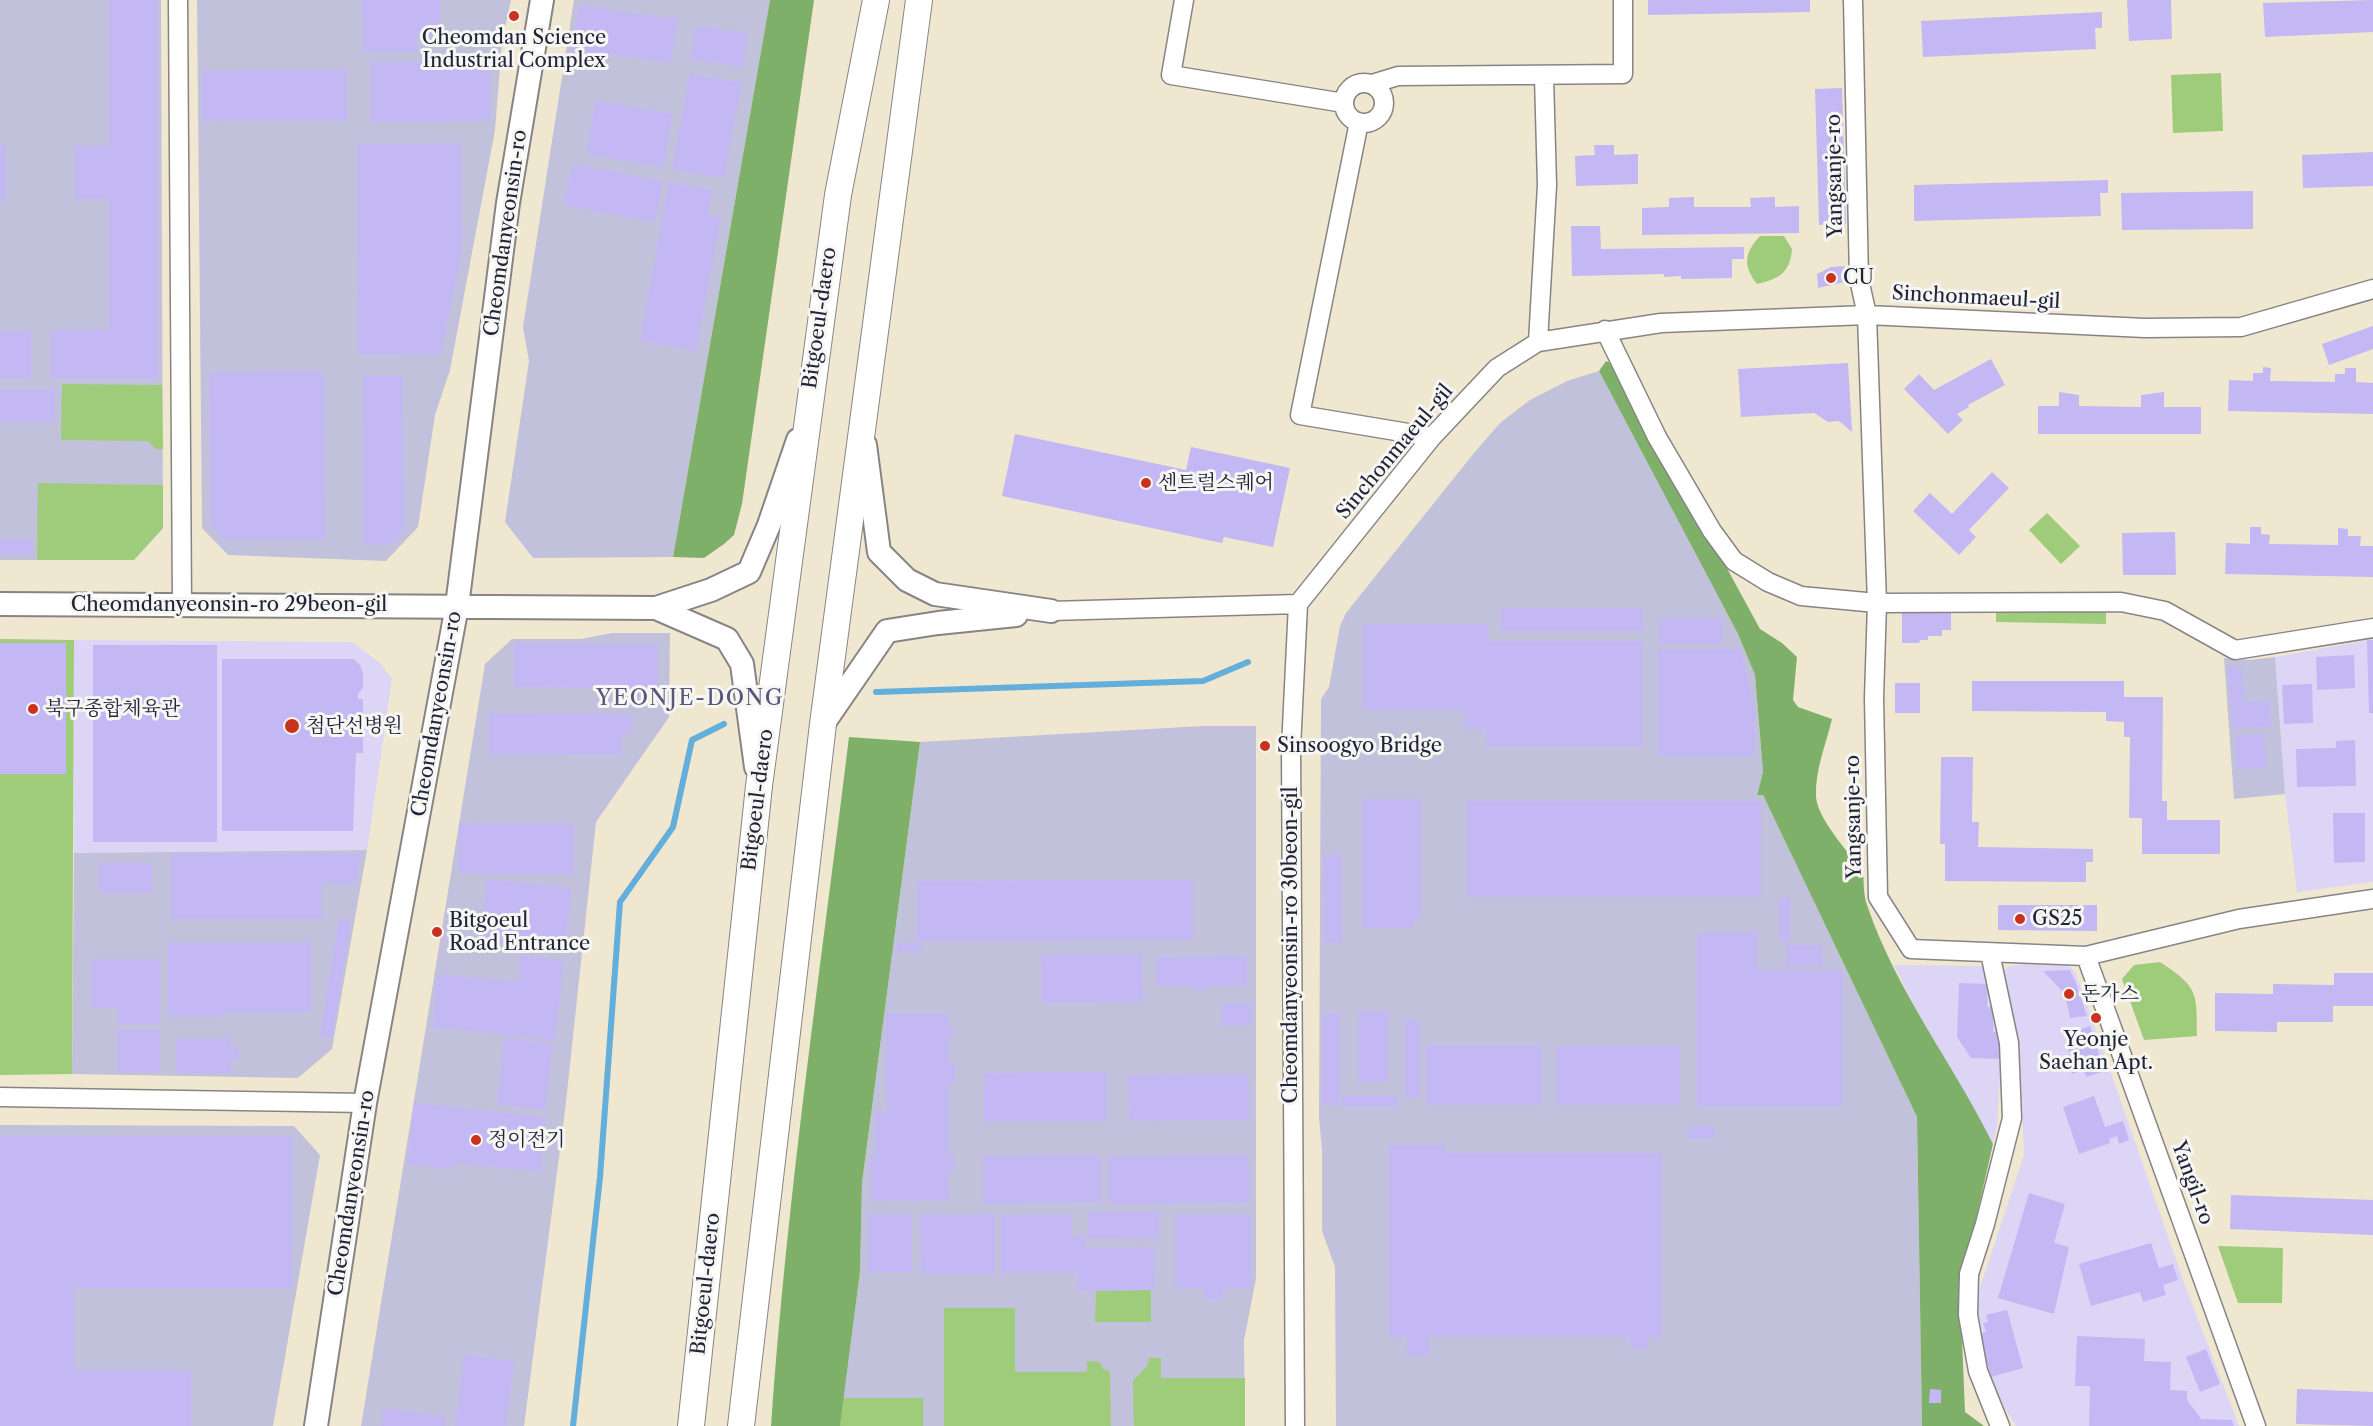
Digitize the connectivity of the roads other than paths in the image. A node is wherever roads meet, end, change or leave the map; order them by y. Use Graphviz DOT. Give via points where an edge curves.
graph roads {
  1 [pos="178,0"];
  2 [pos="542,0"];
  3 [pos="863,0"];
  4 [pos="876,0"];
  5 [pos="919,0"];
  6 [pos="933,0"];
  7 [pos="1184,0"];
  8 [pos="1623,0"];
  9 [pos="1853,0"];
  10 [pos="1545,77"];
  11 [pos="1372,84"];
  12 [pos="1344,103"];
  13 [pos="1359,122"];
  14 [pos="838,195"];
  15 [pos="892,203"];
  16 [pos="2373,290"];
  17 [pos="1867,315"];
  18 [pos="1605,330"];
  19 [pos="1538,342"];
  20 [pos="807,416"];
  21 [pos="861,421"];
  22 [pos="1432,437"];
  23 [pos="1877,603"];
  24 [pos="0,604"];
  25 [pos="182,604"];
  26 [pos="1298,604"];
  27 [pos="458,606"];
  28 [pos="656,608"];
  29 [pos="1051,611"];
  30 [pos="2373,628"];
  31 [pos="823,724"];
  32 [pos="759,786"];
  33 [pos="2373,899"];
  34 [pos="1990,952"];
  35 [pos="2086,956"];
  36 [pos="0,1097"];
  37 [pos="365,1103"];
  38 [pos="316,1426"];
  39 [pos="691,1426"];
  40 [pos="741,1426"];
  41 [pos="1295,1426"];
  42 [pos="2000,1426"];
  43 [pos="2256,1426"];
  1 -- 25 [label="street"];
  2 -- 27 [label="street, Cheomdanyeonsin-ro" via="508,203"];
  3 -- 14 [label="main road"];
  4 -- 14 [label="main road, Bitgoeul-daero"];
  5 -- 15 [label="main road"];
  6 -- 15 [label="main road"];
  7 -- 12 [label="street" via="1171,75"];
  8 -- 10 [label="street" via="1623,74"];
  9 -- 17 [label="street, Yangsanje-ro" via="1859,279"];
  10 -- 11 [label="street" via="1398,76"];
  10 -- 19 [label="street" via="1547,185"];
  11 -- 12 [label="street" via="1353,86"];
  11 -- 13 [label="street" via="1383,93 1385,106 1372,122"];
  12 -- 13 [label="street" via="1348,115"];
  13 -- 22 [label="street" via="1300,415"];
  14 -- 20 [label="main road, Bitgoeul-daero"];
  15 -- 21 [label="main road"];
  16 -- 17 [label="street, Sinchonmaeul-gil" via="2241,327 2145,328"];
  17 -- 18 [label="street, Sinchonmaeul-gil" via="1660,323"];
  17 -- 23 [label="street, Yangsanje-ro"];
  18 -- 19 [label="street, Sinchonmaeul-gil"];
  18 -- 23 [label="street" via="1657,437 1734,561 1801,596"];
  19 -- 22 [label="street, Sinchonmaeul-gil" via="1497,368"];
  20 -- 28 [label="street" via="749,572 711,590"];
  20 -- 32 [label="main road, Bitgoeul-daero"];
  21 -- 29 [label="street" via="879,552 907,580 935,594"];
  21 -- 31 [label="main road"];
  22 -- 26 [label="street, Sinchonmaeul-gil"];
  23 -- 30 [label="street" via="2121,602 2165,611 2235,650"];
  23 -- 34 [label="street, Yangsanje-ro" via="1874,698 1878,897 1911,949"];
  24 -- 25 [label="street, Cheomdanyeonsin-ro 29beon-gil"];
  25 -- 27 [label="street, Cheomdanyeonsin-ro 29beon-gil"];
  26 -- 29 [label="street"];
  26 -- 41 [label="street, Cheomdanyeonsin-ro 30beon-gil" via="1291,748"];
  27 -- 28 [label="street"];
  27 -- 37 [label="street, Cheomdanyeonsin-ro"];
  28 -- 32 [label="street" via="727,639 742,664"];
  29 -- 31 [label="street" via="887,631"];
  31 -- 40 [label="main road"];
  32 -- 39 [label="main road, Bitgoeul-daero"];
  33 -- 35 [label="street, Yangsanje-ro" via="2239,919"];
  34 -- 35 [label="street, Yangsanje-ro"];
  34 -- 42 [label="street" via="2008,1043 2012,1118 1969,1274 1968,1315 1978,1371"];
  35 -- 43 [label="street, Yangil-ro"];
  36 -- 37 [label="street"];
  37 -- 38 [label="street, Cheomdanyeonsin-ro"];
}
